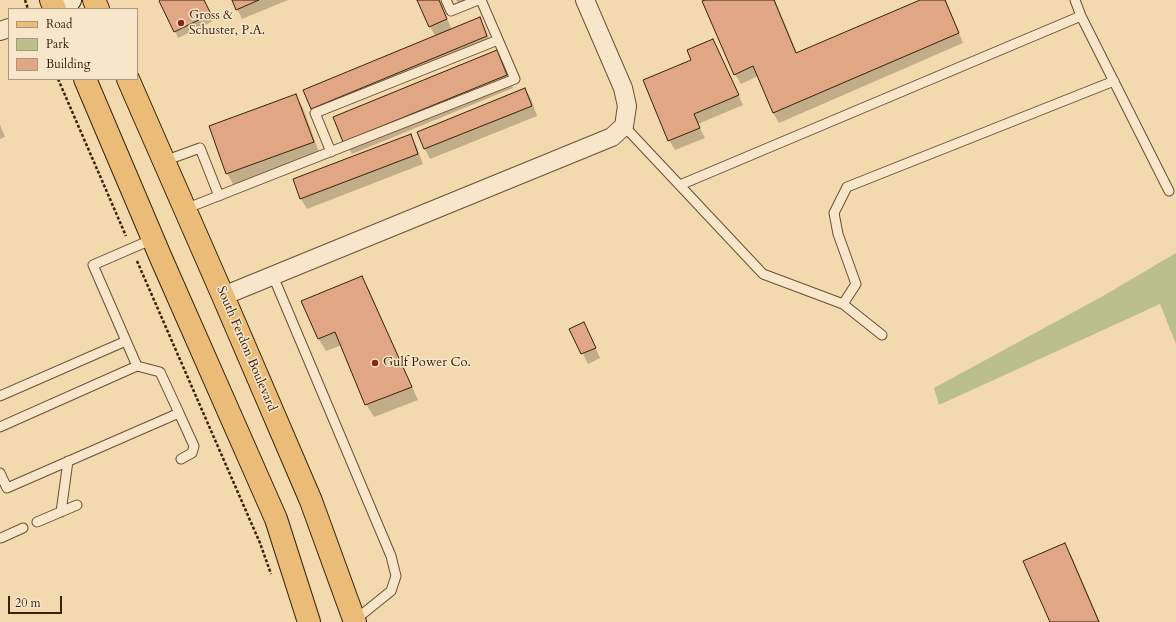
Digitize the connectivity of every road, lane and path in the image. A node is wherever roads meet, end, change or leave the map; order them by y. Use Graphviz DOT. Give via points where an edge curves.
graph roads {
  1 [pos="446,0"];
  2 [pos="479,0"];
  3 [pos="585,0"];
  4 [pos="1075,0"];
  5 [pos="1082,16"];
  6 [pos="498,40"];
  7 [pos="58,80"];
  8 [pos="85,80"];
  9 [pos="128,80"];
  10 [pos="1114,81"];
  11 [pos="618,131"];
  12 [pos="331,152"];
  13 [pos="164,161"];
  14 [pos="680,185"];
  15 [pos="1169,191"];
  16 [pos="219,196"];
  17 [pos="185,209"];
  18 [pos="153,239"];
  19 [pos="131,248"];
  20 [pos="273,276"];
  21 [pos="223,296"];
  22 [pos="843,304"];
  23 [pos="882,335"];
  24 [pos="126,341"];
  25 [pos="137,366"];
  26 [pos="0,396"];
  27 [pos="179,413"];
  28 [pos="0,427"];
  29 [pos="181,459"];
  30 [pos="68,461"];
  31 [pos="0,474"];
  32 [pos="77,505"];
  33 [pos="61,512"];
  34 [pos="37,522"];
  35 [pos="23,528"];
  36 [pos="0,538"];
  37 [pos="272,579"];
  38 [pos="309,622"];
  39 [pos="353,622"];
  1 -- 2 [label="lane" via="451,11"];
  2 -- 6 [label="lane"];
  3 -- 11 [label="street" via="623,88 627,106"];
  4 -- 5 [label="lane"];
  5 -- 10 [label="lane"];
  5 -- 14 [label="lane"];
  6 -- 12 [label="lane" via="315,113"];
  6 -- 12 [label="lane" via="515,79"];
  7 -- 19 [label="path"];
  8 -- 18 [label="main road"];
  9 -- 13 [label="main road, South Ferdon Boulevard"];
  10 -- 15 [label="lane"];
  10 -- 22 [label="lane" via="847,187 834,213 838,234 856,284"];
  11 -- 14 [label="lane"];
  11 -- 20 [label="street"];
  12 -- 16 [label="lane"];
  13 -- 16 [label="lane" via="200,148"];
  13 -- 17 [label="main road, South Ferdon Boulevard"];
  14 -- 22 [label="lane" via="763,274"];
  16 -- 17 [label="lane"];
  17 -- 21 [label="main road, South Ferdon Boulevard"];
  18 -- 19 [label="lane"];
  18 -- 38 [label="main road" via="276,519"];
  19 -- 24 [label="lane" via="93,265"];
  19 -- 37 [label="path" via="260,543"];
  20 -- 21 [label="street"];
  20 -- 39 [label="lane" via="391,556 396,576 391,591"];
  21 -- 39 [label="main road, South Ferdon Boulevard" via="311,501"];
  22 -- 23 [label="lane"];
  24 -- 25 [label="lane"];
  24 -- 26 [label="lane"];
  25 -- 27 [label="lane" via="160,372"];
  25 -- 28 [label="lane"];
  27 -- 29 [label="lane" via="194,446 192,453"];
  27 -- 30 [label="lane"];
  30 -- 31 [label="lane" via="7,488"];
  30 -- 33 [label="lane"];
  32 -- 33 [label="lane"];
  33 -- 34 [label="lane"];
  35 -- 36 [label="lane"];
}
